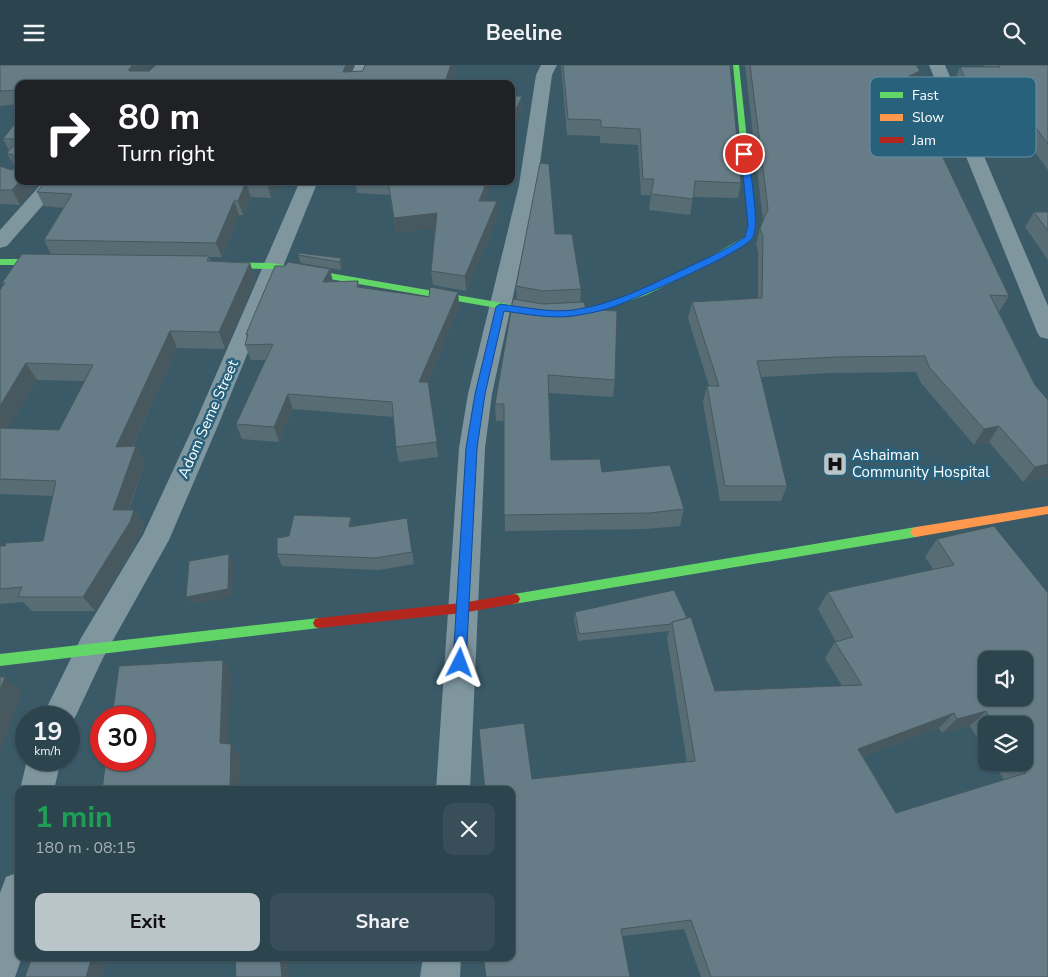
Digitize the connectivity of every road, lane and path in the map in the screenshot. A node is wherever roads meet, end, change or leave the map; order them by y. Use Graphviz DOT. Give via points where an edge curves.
graph roads {
  1 [pos="364,65"];
  2 [pos="550,65"];
  3 [pos="736,65"];
  4 [pos="937,65"];
  5 [pos="942,77"];
  6 [pos="357,80"];
  7 [pos="975,157"];
  8 [pos="51,185"];
  9 [pos="307,185"];
  10 [pos="0,242"];
  11 [pos="0,262"];
  12 [pos="68,263"];
  13 [pos="204,265"];
  14 [pos="272,266"];
  15 [pos="500,307"];
  16 [pos="1048,332"];
  17 [pos="1048,510"];
  18 [pos="462,608"];
  19 [pos="92,648"];
  20 [pos="0,660"];
  21 [pos="63,706"];
  22 [pos="41,771"];
  23 [pos="38,786"];
  24 [pos="453,786"];
  25 [pos="15,912"];
  26 [pos="442,961"];
  27 [pos="0,967"];
  28 [pos="440,977"];
  1 -- 6 [label="street"];
  2 -- 15 [label="street" via="544,75 528,185"];
  3 -- 15 [label="street" via="752,225 748,238 713,259 607,306 571,313"];
  4 -- 5 [label="street"];
  7 -- 16 [label="street"];
  8 -- 10 [label="street"];
  9 -- 14 [label="street, Adom Seme Street"];
  11 -- 12 [label="street"];
  13 -- 14 [label="street"];
  14 -- 15 [label="street"];
  14 -- 19 [label="street, Adom Seme Street" via="208,423 155,540"];
  15 -- 18 [label="street" via="480,394 472,448"];
  17 -- 18 [label="street"];
  18 -- 19 [label="street"];
  18 -- 24 [label="street"];
  19 -- 20 [label="street"];
  19 -- 21 [label="street, Adom Seme Street"];
  22 -- 23 [label="street"];
  25 -- 27 [label="street"];
  26 -- 28 [label="street"];
}
